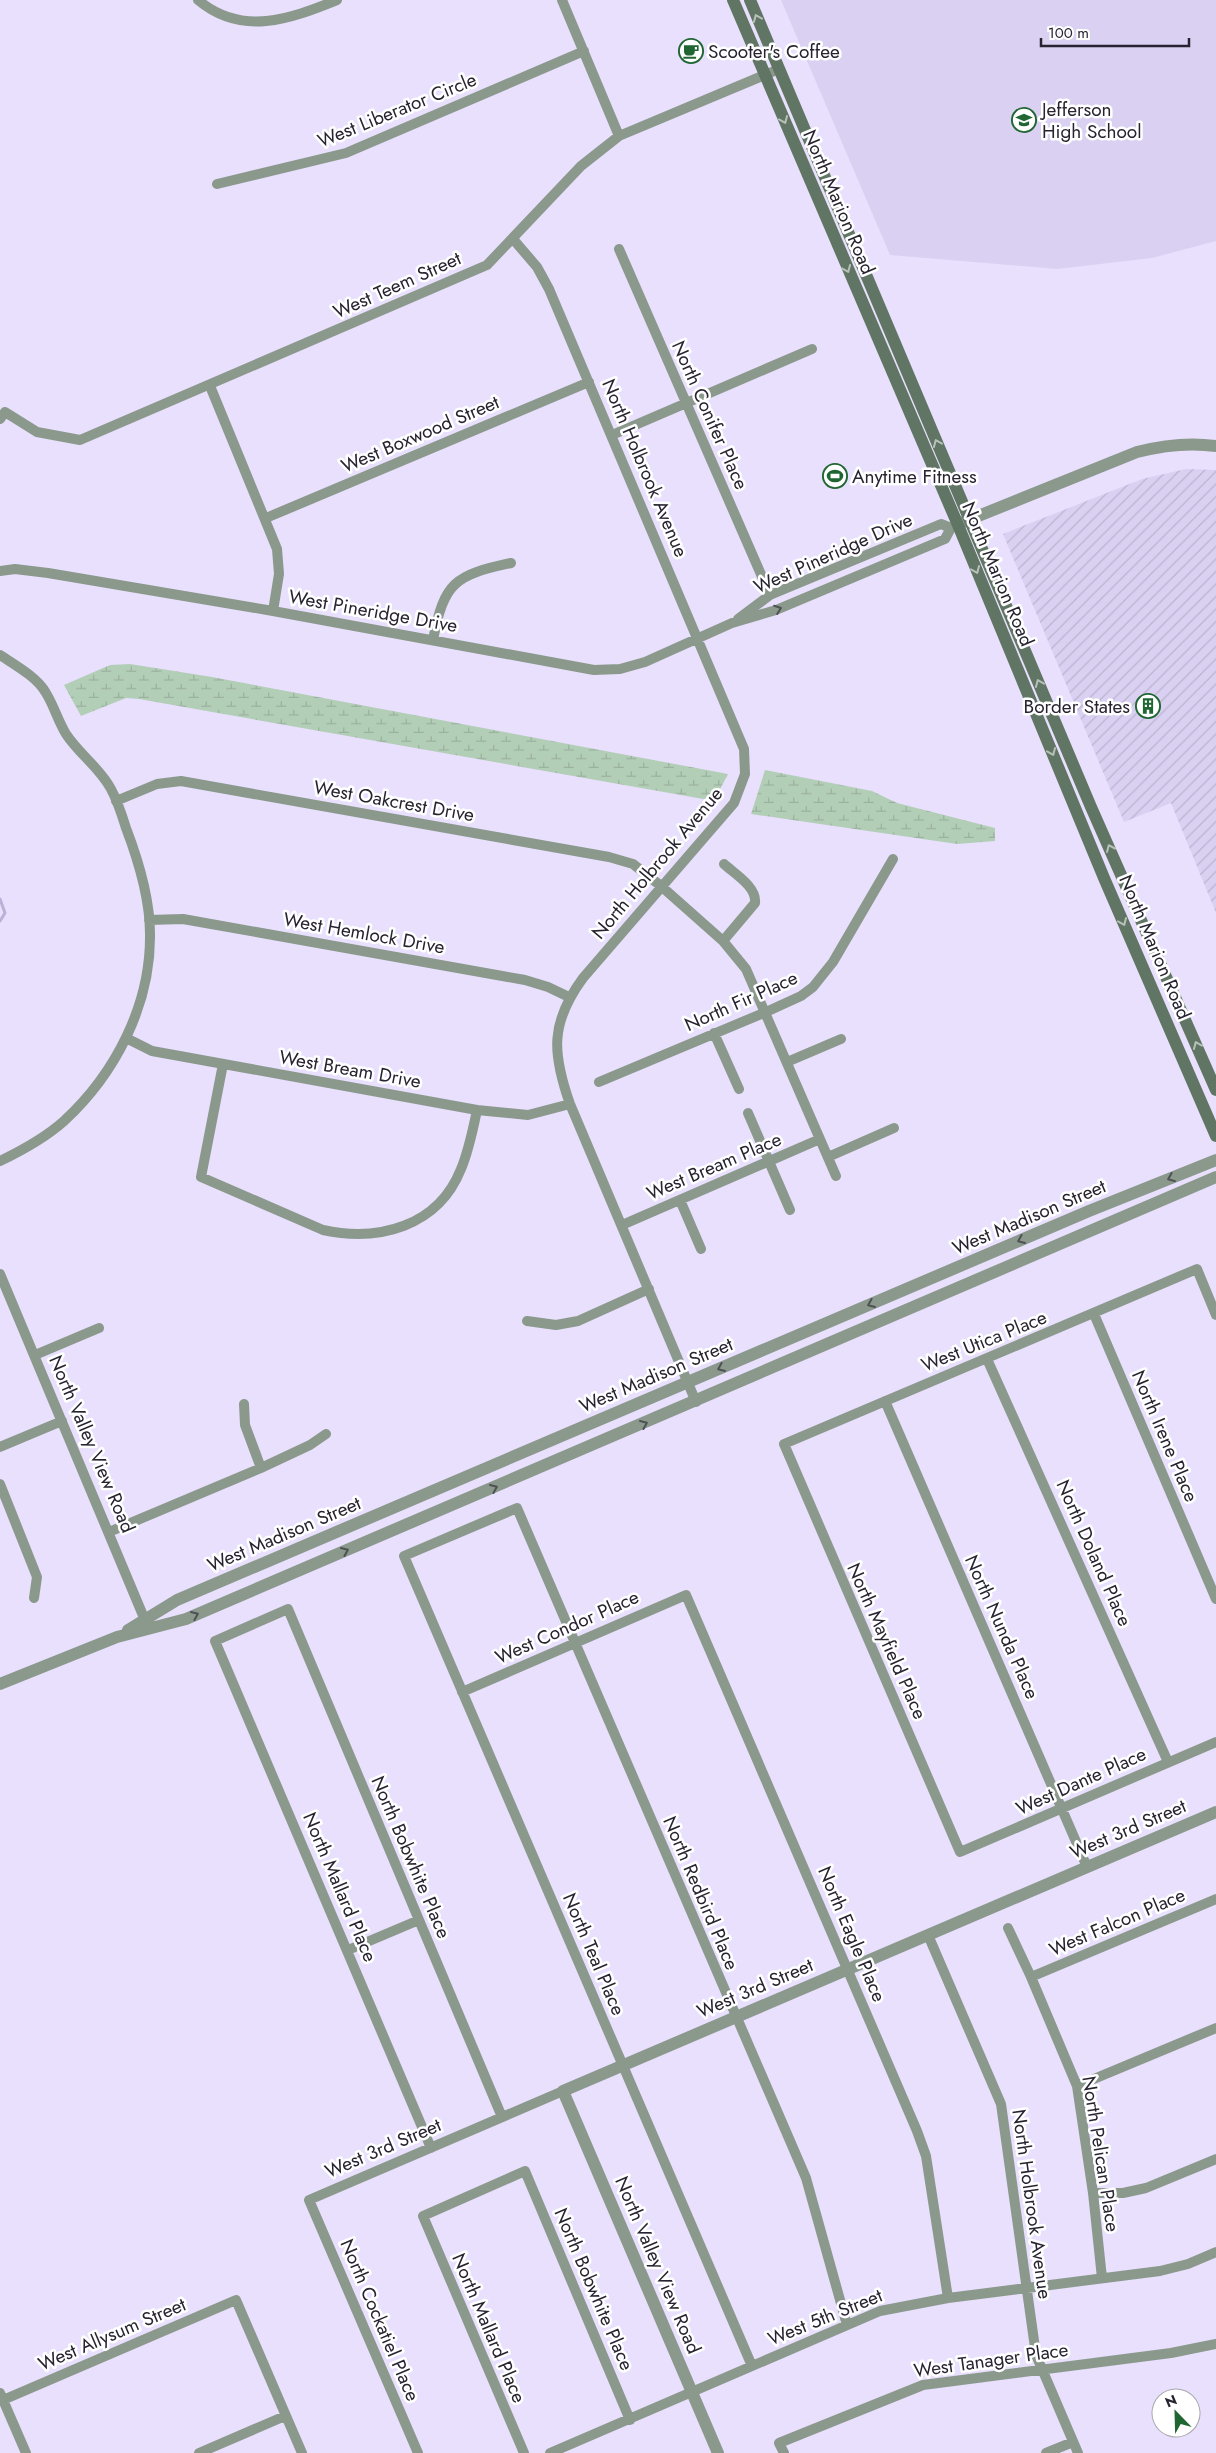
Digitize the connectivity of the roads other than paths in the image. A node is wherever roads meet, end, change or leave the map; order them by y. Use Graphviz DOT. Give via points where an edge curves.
graph roads {
  1 [pos="198,0"];
  2 [pos="337,0"];
  3 [pos="562,0"];
  4 [pos="733,0"];
  5 [pos="750,0"];
  6 [pos="584,51"];
  7 [pos="780,68"];
  8 [pos="765,75"];
  9 [pos="619,136"];
  10 [pos="218,184"];
  11 [pos="513,239"];
  12 [pos="619,249"];
  13 [pos="812,349"];
  14 [pos="589,382"];
  15 [pos="210,386"];
  16 [pos="686,404"];
  17 [pos="3,416"];
  18 [pos="612,435"];
  19 [pos="1216,446"];
  20 [pos="266,518"];
  21 [pos="960,524"];
  22 [pos="512,563"];
  23 [pos="0,571"];
  24 [pos="770,595"];
  25 [pos="274,611"];
  26 [pos="732,623"];
  27 [pos="698,638"];
  28 [pos="433,640"];
  29 [pos="0,655"];
  30 [pos="116,801"];
  31 [pos="893,859"];
  32 [pos="724,864"];
  33 [pos="661,886"];
  34 [pos="149,920"];
  35 [pos="723,941"];
  36 [pos="569,997"];
  37 [pos="766,1012"];
  38 [pos="714,1033"];
  39 [pos="126,1038"];
  40 [pos="841,1039"];
  41 [pos="787,1062"];
  42 [pos="223,1064"];
  43 [pos="599,1082"];
  44 [pos="739,1089"];
  45 [pos="1216,1090"];
  46 [pos="570,1104"];
  47 [pos="477,1110"];
  48 [pos="748,1113"];
  49 [pos="894,1128"];
  50 [pos="1216,1136"];
  51 [pos="820,1139"];
  52 [pos="828,1157"];
  53 [pos="1216,1160"];
  54 [pos="0,1161"];
  55 [pos="769,1161"];
  56 [pos="836,1176"];
  57 [pos="1216,1177"];
  58 [pos="680,1200"];
  59 [pos="790,1210"];
  60 [pos="622,1225"];
  61 [pos="701,1249"];
  62 [pos="0,1274"];
  63 [pos="649,1289"];
  64 [pos="1094,1314"];
  65 [pos="1216,1315"];
  66 [pos="527,1321"];
  67 [pos="99,1328"];
  68 [pos="35,1355"];
  69 [pos="987,1359"];
  70 [pos="688,1382"];
  71 [pos="885,1401"];
  72 [pos="696,1402"];
  73 [pos="244,1404"];
  74 [pos="62,1420"];
  75 [pos="326,1434"];
  76 [pos="784,1444"];
  77 [pos="0,1447"];
  78 [pos="261,1468"];
  79 [pos="0,1484"];
  80 [pos="108,1532"];
  81 [pos="404,1556"];
  82 [pos="686,1595"];
  83 [pos="34,1598"];
  84 [pos="1216,1599"];
  85 [pos="288,1609"];
  86 [pos="147,1624"];
  87 [pos="575,1642"];
  88 [pos="0,1684"];
  89 [pos="462,1692"];
  90 [pos="1216,1742"];
  91 [pos="1168,1762"];
  92 [pos="1062,1809"];
  93 [pos="1216,1812"];
  94 [pos="960,1852"];
  95 [pos="1088,1867"];
  96 [pos="1216,1899"];
  97 [pos="418,1920"];
  98 [pos="1008,1928"];
  99 [pos="928,1935"];
  100 [pos="348,1950"];
  101 [pos="848,1969"];
  102 [pos="1031,1977"];
  103 [pos="735,2018"];
  104 [pos="1216,2028"];
  105 [pos="623,2065"];
  106 [pos="1077,2086"];
  107 [pos="563,2091"];
  108 [pos="502,2117"];
  109 [pos="431,2148"];
  110 [pos="1216,2159"];
  111 [pos="525,2171"];
  112 [pos="1093,2193"];
  113 [pos="310,2200"];
  114 [pos="1216,2252"];
  115 [pos="1102,2278"];
  116 [pos="1026,2288"];
  117 [pos="948,2298"];
  118 [pos="847,2325"];
  119 [pos="1216,2344"];
  120 [pos="752,2366"];
  121 [pos="1041,2369"];
  122 [pos="692,2393"];
  123 [pos="2,2397"];
  124 [pos="285,2416"];
  125 [pos="630,2420"];
  126 [pos="1073,2442"];
  127 [pos="26,2453"];
  128 [pos="199,2453"];
  129 [pos="302,2453"];
  130 [pos="418,2453"];
  131 [pos="524,2453"];
  132 [pos="550,2453"];
  133 [pos="718,2453"];
  134 [pos="784,2453"];
  135 [pos="1046,2453"];
  136 [pos="1078,2453"];
  1 -- 2 [label="street" via="218,13 263,22 302,14"];
  3 -- 6 [label="street"];
  4 -- 8 [label="main road, North Marion Road"];
  7 -- 5 [label="main road, North Marion Road, one-way"];
  6 -- 9 [label="street"];
  6 -- 10 [label="street, West Liberator Circle" via="346,153"];
  7 -- 8 [label="street, West Teem Street"];
  21 -- 7 [label="main road, North Marion Road, one-way"];
  8 -- 9 [label="street, West Teem Street"];
  8 -- 21 [label="main road, North Marion Road, one-way"];
  9 -- 11 [label="street, West Teem Street" via="582,166"];
  11 -- 14 [label="street, North Holbrook Avenue" via="537,267 549,289"];
  11 -- 15 [label="street, West Teem Street" via="487,265"];
  12 -- 16 [label="street, North Conifer Place"];
  13 -- 16 [label="street"];
  14 -- 18 [label="street, North Holbrook Avenue"];
  14 -- 20 [label="street, West Boxwood Street"];
  15 -- 17 [label="street, West Teem Street" via="80,440 37,432"];
  15 -- 20 [label="street"];
  16 -- 18 [label="street"];
  16 -- 24 [label="street, North Conifer Place"];
  18 -- 27 [label="street, North Holbrook Avenue"];
  19 -- 21 [label="street" via="1192,443 1163,445 1136,452"];
  20 -- 25 [label="street" via="279,557"];
  21 -- 24 [label="street, West Pineridge Drive" via="941,524"];
  26 -- 21 [label="street, West Pineridge Drive, one-way" via="776,610 945,539"];
  45 -- 21 [label="main road, North Marion Road, one-way" via="1091,807"];
  21 -- 50 [label="main road, North Marion Road, one-way" via="1100,869"];
  22 -- 28 [label="street" via="476,570 452,587 439,608"];
  23 -- 25 [label="street, West Pineridge Drive" via="29,570"];
  24 -- 26 [label="street, West Pineridge Drive"];
  25 -- 28 [label="street, West Pineridge Drive"];
  26 -- 27 [label="street, West Pineridge Drive"];
  27 -- 28 [label="street, West Pineridge Drive" via="645,662 620,669 600,670"];
  27 -- 33 [label="street, North Holbrook Avenue" via="742,741 745,774 734,803"];
  29 -- 30 [label="street" via="46,692 66,734 106,781"];
  30 -- 33 [label="street, West Oakcrest Drive" via="164,782 188,782 610,857 633,864"];
  30 -- 34 [label="street" via="146,891"];
  31 -- 37 [label="street, North Fir Place" via="822,978 801,996"];
  32 -- 35 [label="street" via="752,890 756,900"];
  33 -- 35 [label="street, West Oakcrest Drive"];
  33 -- 36 [label="street, North Holbrook Avenue"];
  34 -- 36 [label="street, West Hemlock Drive" via="183,919 525,980 548,986"];
  34 -- 39 [label="street" via="147,977"];
  35 -- 37 [label="street, West Oakcrest Drive" via="746,969"];
  36 -- 46 [label="street, North Holbrook Avenue" via="557,1028 556,1048 560,1075"];
  37 -- 38 [label="street, North Fir Place"];
  37 -- 41 [label="street, West Oakcrest Drive"];
  38 -- 43 [label="street, North Fir Place"];
  38 -- 44 [label="street"];
  39 -- 42 [label="street, West Bream Drive" via="152,1051"];
  39 -- 54 [label="street" via="104,1076 63,1122"];
  40 -- 41 [label="street"];
  41 -- 51 [label="street, West Oakcrest Drive"];
  42 -- 47 [label="street, West Bream Drive"];
  42 -- 47 [label="street" via="201,1176 323,1230 338,1233 362,1235 389,1231 413,1221 434,1206 445,1196 461,1170"];
  46 -- 47 [label="street, West Bream Drive" via="528,1115"];
  46 -- 60 [label="street, North Holbrook Avenue"];
  48 -- 55 [label="street"];
  49 -- 52 [label="street"];
  51 -- 52 [label="street, West Oakcrest Drive"];
  51 -- 55 [label="street, West Bream Place"];
  52 -- 56 [label="street, West Oakcrest Drive"];
  53 -- 70 [label="street, West Madison Street, one-way"];
  55 -- 58 [label="street, West Bream Place"];
  55 -- 59 [label="street"];
  57 -- 72 [label="street, West Madison Street"];
  58 -- 60 [label="street, West Bream Place"];
  58 -- 61 [label="street"];
  60 -- 63 [label="street, North Holbrook Avenue"];
  62 -- 68 [label="street, North Valley View Road"];
  63 -- 66 [label="street" via="578,1321 556,1325"];
  63 -- 70 [label="street, North Holbrook Avenue"];
  64 -- 65 [label="street, West Utica Place" via="1197,1269"];
  64 -- 69 [label="street, West Utica Place"];
  64 -- 84 [label="street, North Irene Place"];
  67 -- 68 [label="street"];
  68 -- 74 [label="street, North Valley View Road"];
  69 -- 71 [label="street, West Utica Place"];
  69 -- 91 [label="street, North Doland Place"];
  70 -- 72 [label="street, North Holbrook Avenue"];
  70 -- 86 [label="street, West Madison Street" via="177,1600"];
  71 -- 76 [label="street, West Utica Place"];
  71 -- 92 [label="street, North Nunda Place"];
  86 -- 72 [label="street, West Madison Street, one-way" via="194,1616"];
  73 -- 78 [label="street" via="245,1426"];
  74 -- 77 [label="street"];
  74 -- 80 [label="street, North Valley View Road"];
  75 -- 78 [label="street"];
  76 -- 94 [label="street, North Mayfield Place"];
  78 -- 80 [label="street"];
  79 -- 83 [label="street" via="37,1577"];
  80 -- 86 [label="street, North Valley View Road"];
  81 -- 87 [label="street, North Redbird Place" via="517,1508"];
  81 -- 89 [label="street, North Teal Place"];
  82 -- 87 [label="street, West Condor Place"];
  82 -- 101 [label="street, North Eagle Place"];
  85 -- 97 [label="street, North Bobwhite Place"];
  85 -- 100 [label="street, North Mallard Place" via="215,1642"];
  86 -- 88 [label="street, West Madison Street"];
  87 -- 89 [label="street, West Condor Place"];
  87 -- 103 [label="street, North Redbird Place"];
  89 -- 105 [label="street, North Teal Place"];
  90 -- 91 [label="street, West Dante Place"];
  91 -- 92 [label="street, West Dante Place"];
  92 -- 94 [label="street, West Dante Place"];
  92 -- 95 [label="street, North Nunda Place"];
  93 -- 95 [label="street, West 3rd Street"];
  95 -- 99 [label="street, West 3rd Street"];
  96 -- 102 [label="street, West Falcon Place"];
  97 -- 100 [label="street"];
  97 -- 108 [label="street, North Bobwhite Place"];
  98 -- 102 [label="street, North Pelican Place"];
  99 -- 101 [label="street, West 3rd Street"];
  99 -- 116 [label="street, North Holbrook Avenue" via="1001,2104"];
  100 -- 109 [label="street, North Mallard Place"];
  101 -- 103 [label="street, West 3rd Street"];
  101 -- 117 [label="street, North Eagle Place" via="926,2156"];
  102 -- 106 [label="street, North Pelican Place"];
  103 -- 105 [label="street, West 3rd Street"];
  103 -- 118 [label="street, North Redbird Place" via="811,2192"];
  104 -- 106 [label="street"];
  105 -- 107 [label="street, West 3rd Street"];
  105 -- 120 [label="street, North Teal Place"];
  106 -- 112 [label="street, North Pelican Place"];
  107 -- 108 [label="street, West 3rd Street"];
  107 -- 122 [label="street, North Valley View Road"];
  108 -- 109 [label="street, West 3rd Street"];
  109 -- 113 [label="street, West 3rd Street"];
  110 -- 112 [label="street" via="1146,2188 1123,2193"];
  111 -- 125 [label="street, North Bobwhite Place"];
  111 -- 131 [label="street, North Mallard Place" via="422,2216"];
  112 -- 115 [label="street, North Pelican Place"];
  113 -- 130 [label="street, North Cockatiel Place"];
  114 -- 115 [label="street, West 5th Street" via="1173,2269"];
  115 -- 116 [label="street, West 5th Street"];
  116 -- 117 [label="street, West 5th Street"];
  116 -- 121 [label="street, North Holbrook Avenue" via="1033,2340"];
  117 -- 118 [label="street, West 5th Street" via="891,2308"];
  118 -- 120 [label="street, West 5th Street"];
  119 -- 121 [label="street, West Tanager Place" via="1190,2351"];
  120 -- 122 [label="street, West 5th Street"];
  121 -- 126 [label="street, North Holbrook Avenue"];
  121 -- 134 [label="street, West Tanager Place" via="923,2385 779,2443"];
  122 -- 125 [label="street, West 5th Street"];
  122 -- 133 [label="street, North Valley View Road"];
  123 -- 124 [label="street, West Allysum Street" via="236,2300"];
  123 -- 127 [label="street"];
  124 -- 128 [label="street"];
  124 -- 129 [label="street"];
  125 -- 132 [label="street, West 5th Street"];
  126 -- 135 [label="street"];
  126 -- 136 [label="street, North Holbrook Avenue"];
}
